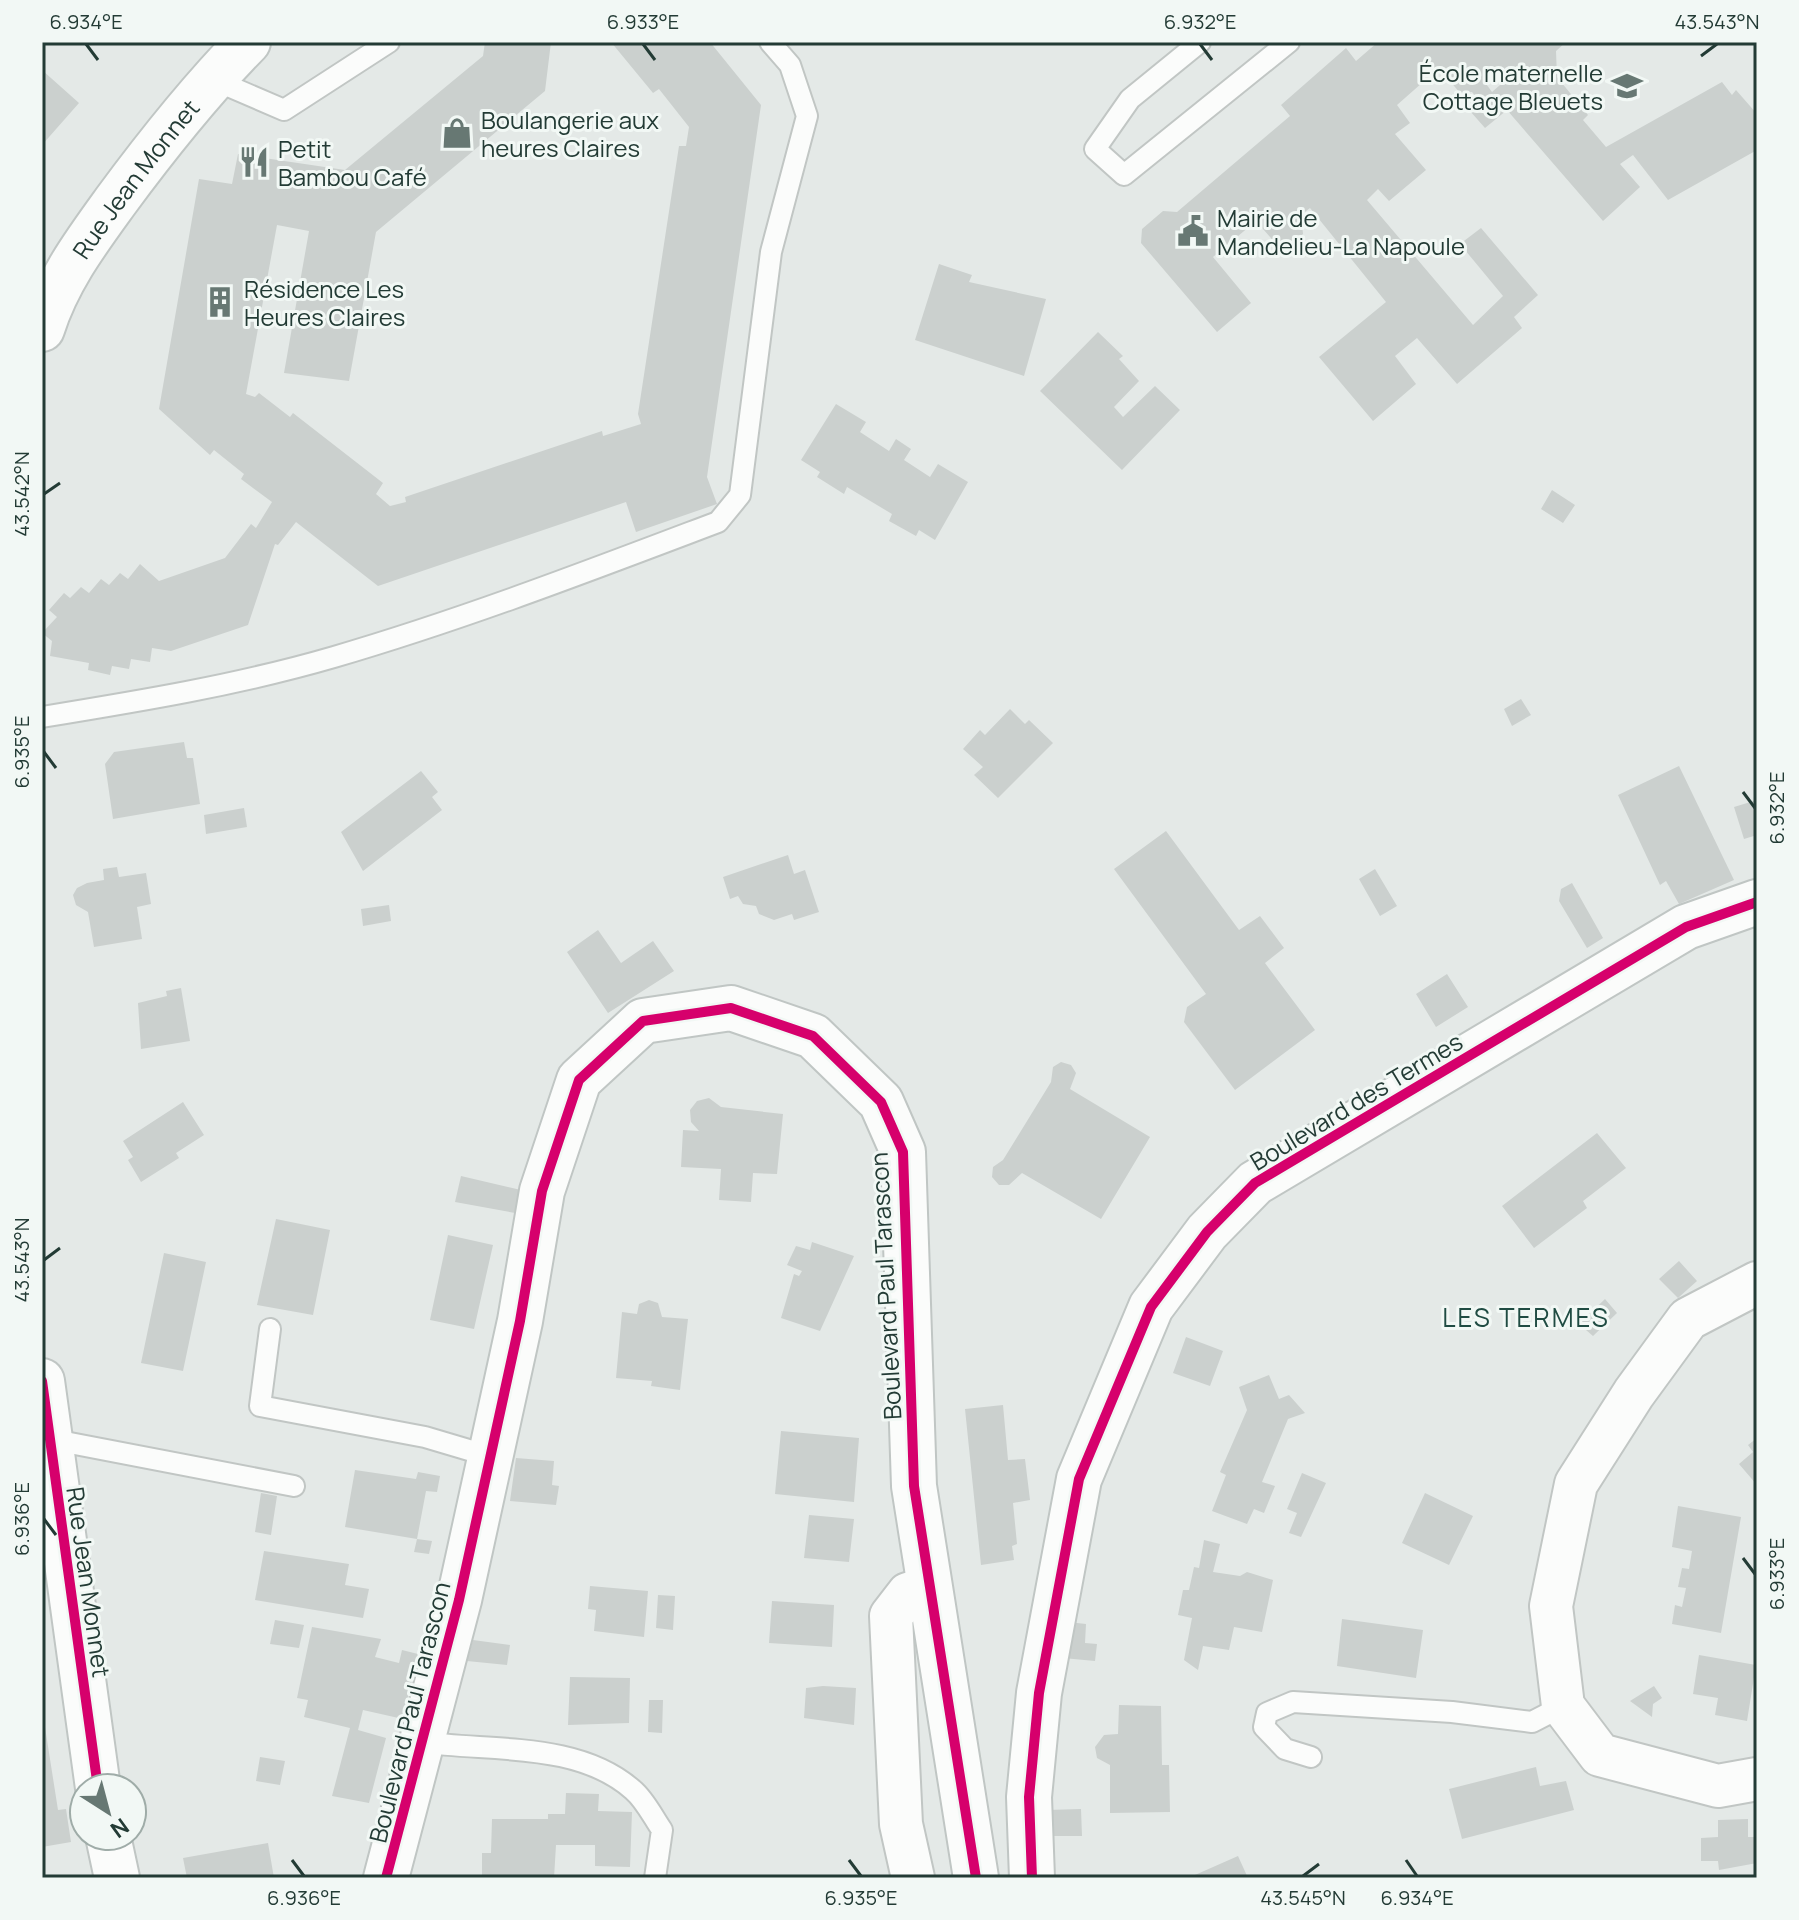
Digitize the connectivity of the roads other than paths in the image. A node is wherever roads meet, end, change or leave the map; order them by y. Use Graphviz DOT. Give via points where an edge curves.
graph roads {
  1 [pos="248,42"];
  2 [pos="389,42"];
  3 [pos="770,42"];
  4 [pos="1200,42"];
  5 [pos="1289,42"];
  6 [pos="212,79"];
  7 [pos="42,329"];
  8 [pos="42,717"];
  9 [pos="1757,902"];
  10 [pos="1757,1283"];
  11 [pos="270,1329"];
  12 [pos="42,1381"];
  13 [pos="49,1439"];
  14 [pos="489,1456"];
  15 [pos="294,1486"];
  16 [pos="930,1587"];
  17 [pos="1563,1706"];
  18 [pos="422,1742"];
  19 [pos="1311,1757"];
  20 [pos="96,1772"];
  21 [pos="1757,1779"];
  22 [pos="111,1852"];
  23 [pos="117,1878"];
  24 [pos="386,1878"];
  25 [pos="655,1878"];
  26 [pos="913,1878"];
  27 [pos="976,1878"];
  28 [pos="1032,1878"];
  1 -- 6 [label="street, Rue Jean Monnet"];
  2 -- 6 [label="lane" via="284,110"];
  3 -- 8 [label="lane" via="790,65 807,116 771,252 740,495 718,522 485,610 332,658 200,691"];
  4 -- 5 [label="lane" via="1130,99 1095,149 1124,175"];
  6 -- 7 [label="street, Rue Jean Monnet" via="78,254"];
  9 -- 28 [label="street, Boulevard des Termes" via="1686,927 1255,1183 1207,1232 1151,1307 1079,1479 1039,1693 1029,1797"];
  10 -- 17 [label="street" via="1688,1319 1576,1484 1551,1606"];
  11 -- 14 [label="lane" via="260,1406 425,1437"];
  12 -- 13 [label="street, Rue Jean Monnet"];
  13 -- 15 [label="lane"];
  13 -- 20 [label="street, Rue Jean Monnet"];
  14 -- 16 [label="street, Boulevard Paul Tarascon" via="542,1191 579,1080 643,1021 731,1008 813,1036 881,1102 903,1152 914,1486"];
  14 -- 18 [label="street, Boulevard Paul Tarascon"];
  16 -- 26 [label="street" via="908,1594 891,1616 901,1824"];
  16 -- 27 [label="street, Boulevard Paul Tarascon"];
  17 -- 19 [label="lane" via="1532,1722 1293,1702 1267,1713 1264,1727 1285,1749"];
  17 -- 21 [label="street" via="1600,1755 1718,1786"];
  18 -- 24 [label="street, Boulevard Paul Tarascon"];
  18 -- 25 [label="lane" via="473,1749 527,1748 601,1769 634,1791 662,1830"];
  22 -- 23 [label="street"];
}
